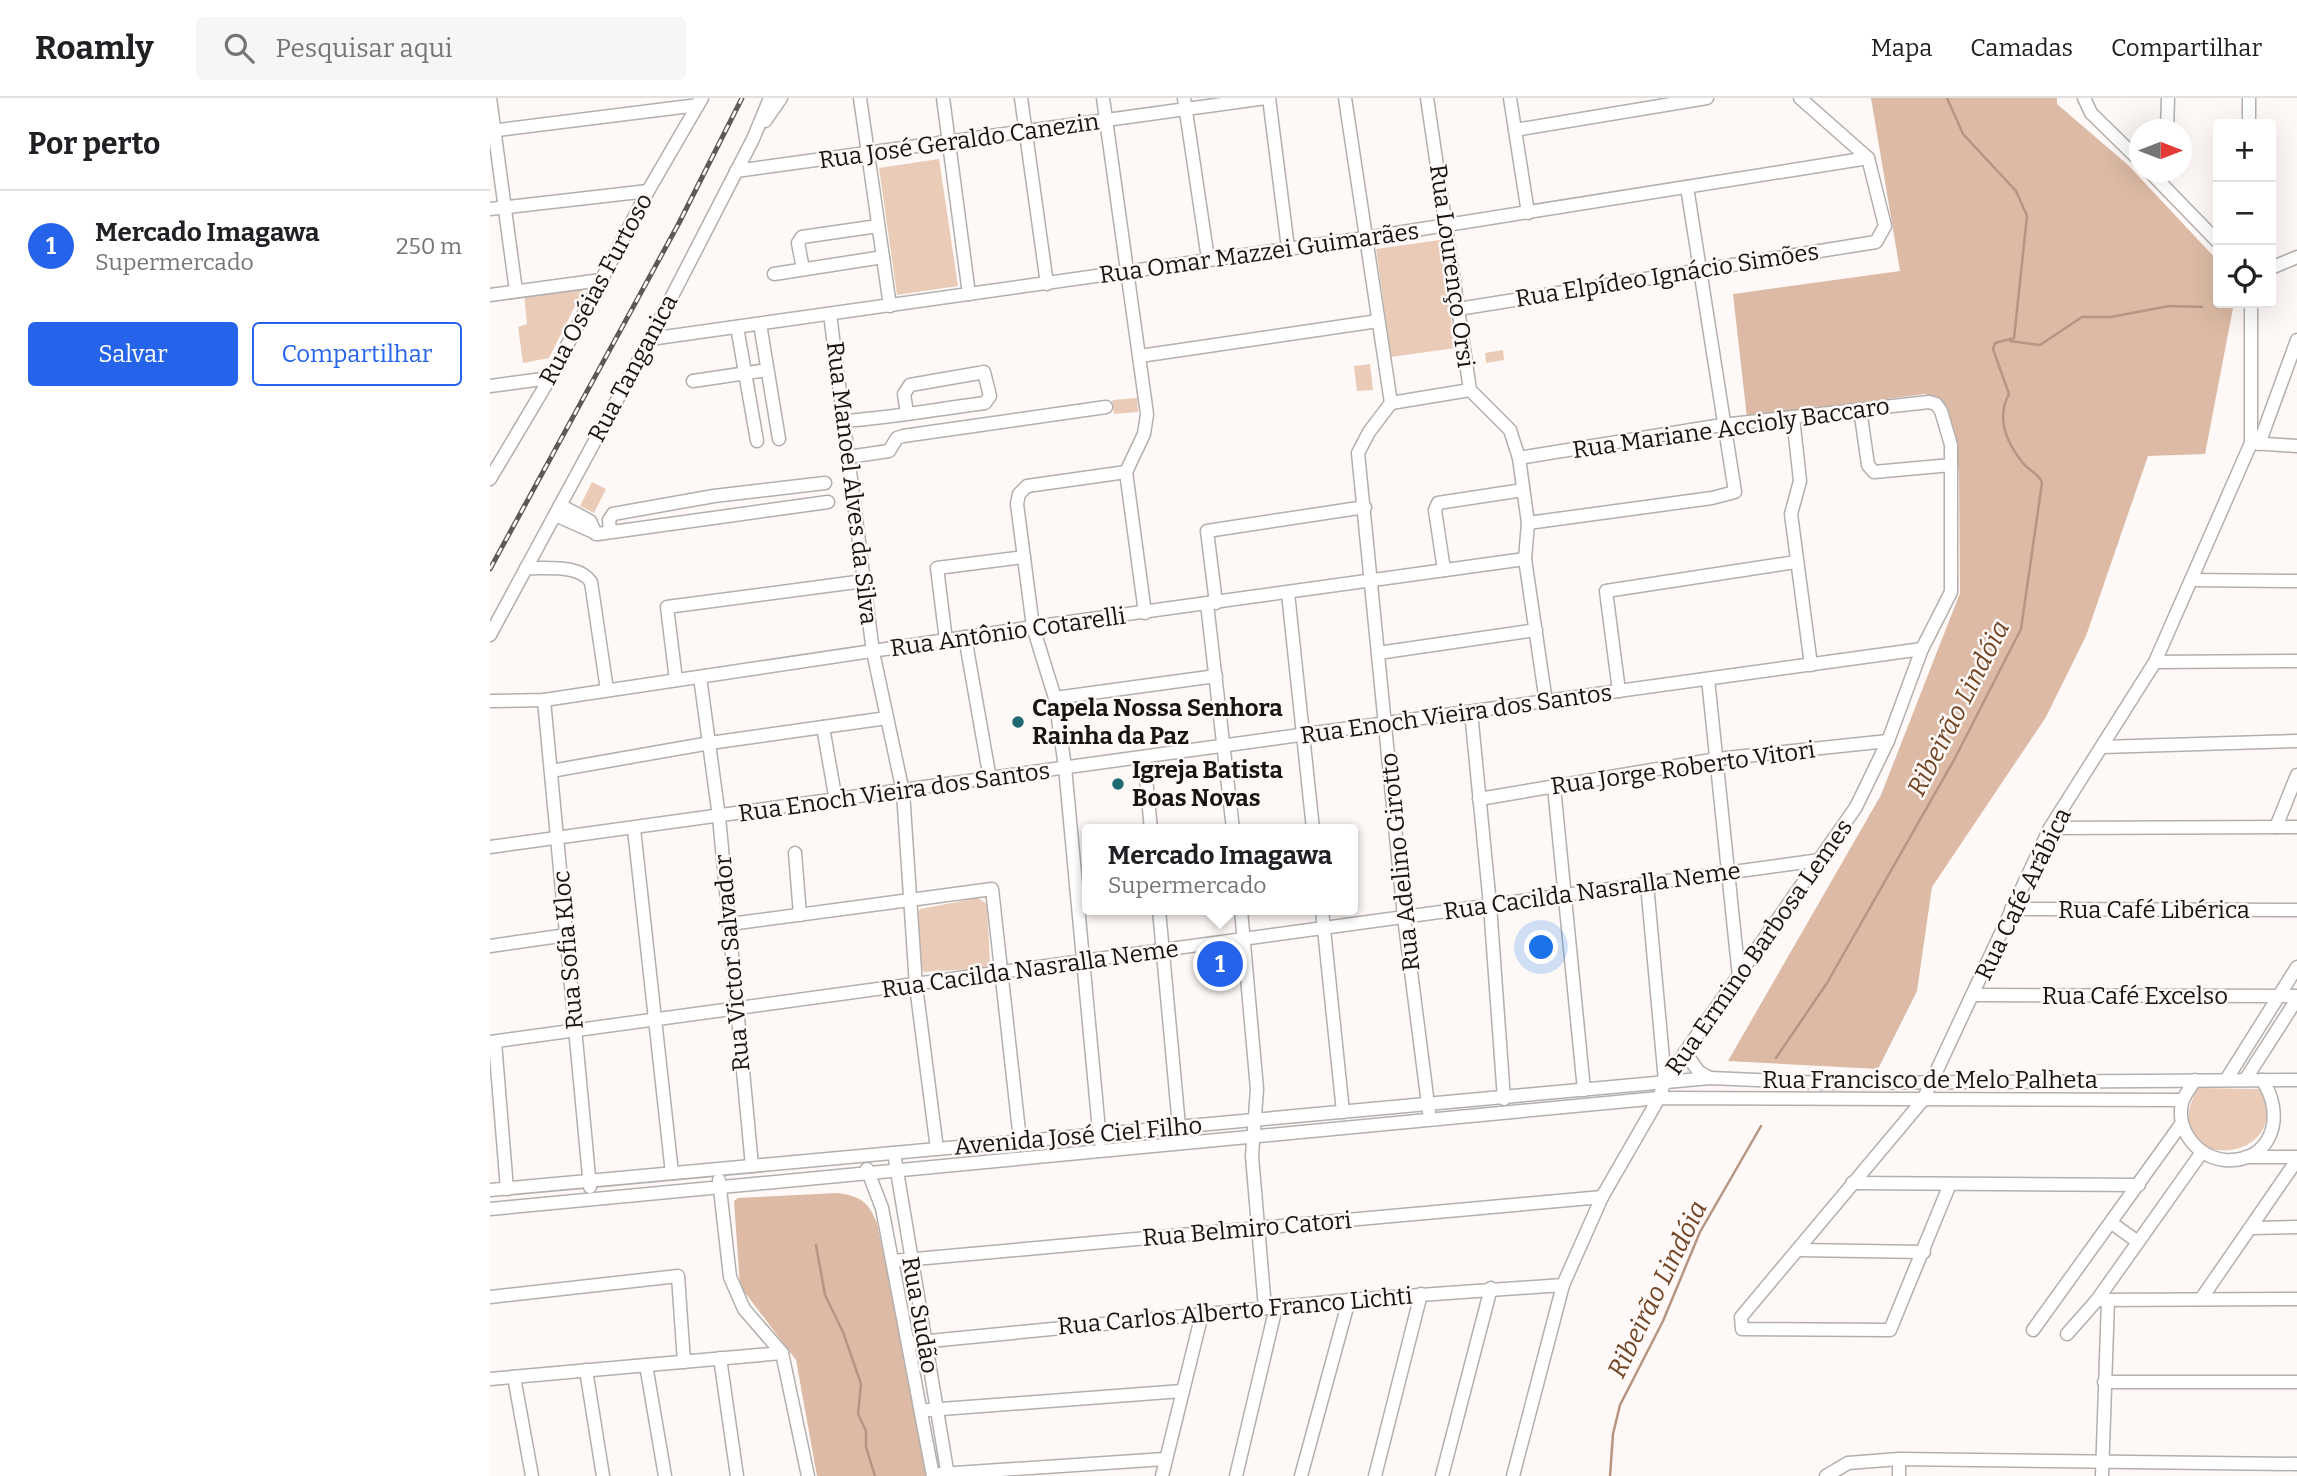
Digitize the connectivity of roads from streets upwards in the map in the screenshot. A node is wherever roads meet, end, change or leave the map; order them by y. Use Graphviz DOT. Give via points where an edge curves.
graph roads {
  1 [pos="490,98"];
  2 [pos="770,98"];
  3 [pos="781,98"];
  4 [pos="860,98"];
  5 [pos="943,98"];
  6 [pos="1021,98"];
  7 [pos="1103,98"];
  8 [pos="1267,98"];
  9 [pos="1345,98"];
  10 [pos="1427,98"];
  11 [pos="1510,98"];
  12 [pos="1707,98"];
  13 [pos="1800,98"];
  14 [pos="2084,98"];
  15 [pos="2168,98"];
  16 [pos="2249,98"];
  17 [pos="700,100"];
  18 [pos="1185,104"];
  19 [pos="1625,104"];
  20 [pos="2167,119"];
  21 [pos="2249,119"];
  22 [pos="1106,120"];
  23 [pos="1515,130"];
  24 [pos="493,131"];
  25 [pos="1026,132"];
  26 [pos="753,139"];
  27 [pos="951,142"];
  28 [pos="2129,150"];
  29 [pos="868,154"];
  30 [pos="1868,158"];
  31 [pos="736,171"];
  32 [pos="2160,182"];
  33 [pos="2165,182"];
  34 [pos="1687,187"];
  35 [pos="2165,187"];
  36 [pos="648,191"];
  37 [pos="504,207"];
  38 [pos="490,209"];
  39 [pos="1528,213"];
  40 [pos="878,226"];
  41 [pos="1447,226"];
  42 [pos="2213,237"];
  43 [pos="1365,238"];
  44 [pos="1288,248"];
  45 [pos="883,257"];
  46 [pos="2297,257"];
  47 [pos="1208,259"];
  48 [pos="2276,266"];
  49 [pos="803,269"];
  50 [pos="1699,270"];
  51 [pos="1128,271"];
  52 [pos="774,274"];
  53 [pos="601,280"];
  54 [pos="1047,284"];
  55 [pos="516,291"];
  56 [pos="970,294"];
  57 [pos="490,295"];
  58 [pos="890,306"];
  59 [pos="2251,308"];
  60 [pos="1458,309"];
  61 [pos="830,314"];
  62 [pos="1378,321"];
  63 [pos="760,324"];
  64 [pos="737,327"];
  65 [pos="650,339"];
  66 [pos="2297,340"];
  67 [pos="1140,356"];
  68 [pos="767,370"];
  69 [pos="746,373"];
  70 [pos="550,378"];
  71 [pos="693,381"];
  72 [pos="490,386"];
  73 [pos="1470,390"];
  74 [pos="1391,403"];
  75 [pos="1106,407"];
  76 [pos="1860,409"];
  77 [pos="1941,411"];
  78 [pos="907,413"];
  79 [pos="1793,417"];
  80 [pos="844,421"];
  81 [pos="1722,425"];
  82 [pos="779,439"];
  83 [pos="757,441"];
  84 [pos="2255,443"];
  85 [pos="2297,446"];
  86 [pos="848,457"];
  87 [pos="1518,458"];
  88 [pos="1951,465"];
  89 [pos="1126,472"];
  90 [pos="490,479"];
  91 [pos="825,483"];
  92 [pos="1523,490"];
  93 [pos="828,502"];
  94 [pos="1365,507"];
  95 [pos="558,510"];
  96 [pos="1528,523"];
  97 [pos="610,532"];
  98 [pos="1024,557"];
  99 [pos="1525,559"];
  100 [pos="1796,562"];
  101 [pos="526,568"];
  102 [pos="1444,570"];
  103 [pos="2296,578"];
  104 [pos="2191,580"];
  105 [pos="864,581"];
  106 [pos="1369,581"];
  107 [pos="1287,593"];
  108 [pos="1212,603"];
  109 [pos="1145,613"];
  110 [pos="1033,627"];
  111 [pos="1536,630"];
  112 [pos="490,635"];
  113 [pos="965,637"];
  114 [pos="946,640"];
  115 [pos="1922,649"];
  116 [pos="873,652"];
  117 [pos="1378,653"];
  118 [pos="2297,661"];
  119 [pos="2155,662"];
  120 [pos="1811,665"];
  121 [pos="1216,676"];
  122 [pos="700,677"];
  123 [pos="1708,679"];
  124 [pos="676,680"];
  125 [pos="607,691"];
  126 [pos="1619,691"];
  127 [pos="1055,698"];
  128 [pos="544,700"];
  129 [pos="490,701"];
  130 [pos="1546,702"];
  131 [pos="1471,712"];
  132 [pos="887,718"];
  133 [pos="1385,724"];
  134 [pos="823,727"];
  135 [pos="1304,736"];
  136 [pos="1888,741"];
  137 [pos="2297,741"];
  138 [pos="710,743"];
  139 [pos="1225,747"];
  140 [pos="2102,747"];
  141 [pos="1144,758"];
  142 [pos="1717,760"];
  143 [pos="1065,767"];
  144 [pos="551,771"];
  145 [pos="2297,775"];
  146 [pos="990,779"];
  147 [pos="1554,787"];
  148 [pos="903,792"];
  149 [pos="1479,799"];
  150 [pos="836,801"];
  151 [pos="719,817"];
  152 [pos="1151,824"];
  153 [pos="1233,824"];
  154 [pos="1313,824"];
  155 [pos="2276,827"];
  156 [pos="2297,827"];
  157 [pos="2050,828"];
  158 [pos="634,829"];
  159 [pos="558,839"];
  160 [pos="490,847"];
  161 [pos="795,853"];
  162 [pos="1820,860"];
  163 [pos="1727,873"];
  164 [pos="1647,884"];
  165 [pos="1566,894"];
  166 [pos="908,901"];
  167 [pos="1490,905"];
  168 [pos="2011,909"];
  169 [pos="2297,910"];
  170 [pos="800,915"];
  171 [pos="1160,915"];
  172 [pos="1242,915"];
  173 [pos="1322,915"];
  174 [pos="1404,917"];
  175 [pos="730,924"];
  176 [pos="1323,928"];
  177 [pos="567,935"];
  178 [pos="1244,939"];
  179 [pos="490,946"];
  180 [pos="1163,950"];
  181 [pos="1082,961"];
  182 [pos="2297,967"];
  183 [pos="1001,972"];
  184 [pos="1739,976"];
  185 [pos="916,986"];
  186 [pos="1974,996"];
  187 [pos="2279,997"];
  188 [pos="2297,998"];
  189 [pos="736,1009"];
  190 [pos="655,1020"];
  191 [pos="576,1031"];
  192 [pos="493,1042"];
  193 [pos="1662,1049"];
  194 [pos="1686,1054"];
  195 [pos="1710,1079"];
  196 [pos="2195,1080"];
  197 [pos="2226,1080"];
  198 [pos="2245,1080"];
  199 [pos="2262,1080"];
  200 [pos="2297,1080"];
  201 [pos="1665,1081"];
  202 [pos="1933,1083"];
  203 [pos="1584,1090"];
  204 [pos="1504,1098"];
  205 [pos="1659,1098"];
  206 [pos="1923,1100"];
  207 [pos="2182,1100"];
  208 [pos="1429,1106"];
  209 [pos="1343,1112"];
  210 [pos="1254,1120"];
  211 [pos="1430,1122"];
  212 [pos="2182,1124"];
  213 [pos="1179,1126"];
  214 [pos="1100,1133"];
  215 [pos="1252,1138"];
  216 [pos="1020,1140"];
  217 [pos="937,1149"];
  218 [pos="1101,1151"];
  219 [pos="2202,1152"];
  220 [pos="894,1153"];
  221 [pos="865,1156"];
  222 [pos="2246,1157"];
  223 [pos="2297,1158"];
  224 [pos="752,1166"];
  225 [pos="718,1169"];
  226 [pos="896,1171"];
  227 [pos="672,1173"];
  228 [pos="867,1174"];
  229 [pos="590,1181"];
  230 [pos="1852,1184"];
  231 [pos="1950,1184"];
  232 [pos="2139,1185"];
  233 [pos="719,1188"];
  234 [pos="507,1189"];
  235 [pos="490,1191"];
  236 [pos="1602,1197"];
  237 [pos="592,1199"];
  238 [pos="490,1209"];
  239 [pos="2113,1224"];
  240 [pos="2297,1227"];
  241 [pos="1259,1228"];
  242 [pos="2252,1228"];
  243 [pos="2138,1242"];
  244 [pos="1799,1250"];
  245 [pos="1924,1252"];
  246 [pos="911,1259"];
  247 [pos="893,1261"];
  248 [pos="1563,1285"];
  249 [pos="1491,1288"];
  250 [pos="1421,1294"];
  251 [pos="490,1297"];
  252 [pos="2201,1299"];
  253 [pos="2297,1299"];
  254 [pos="1349,1300"];
  255 [pos="2102,1300"];
  256 [pos="1271,1307"];
  257 [pos="1202,1314"];
  258 [pos="2033,1330"];
  259 [pos="2067,1335"];
  260 [pos="925,1341"];
  261 [pos="909,1343"];
  262 [pos="782,1353"];
  263 [pos="720,1358"];
  264 [pos="684,1362"];
  265 [pos="646,1365"];
  266 [pos="586,1370"];
  267 [pos="514,1377"];
  268 [pos="490,1379"];
  269 [pos="2104,1382"];
  270 [pos="2297,1382"];
  271 [pos="1182,1391"];
  272 [pos="936,1409"];
  273 [pos="921,1411"];
  274 [pos="1166,1459"];
  275 [pos="1899,1460"];
  276 [pos="2297,1464"];
  277 [pos="2102,1469"];
  278 [pos="933,1475"];
  279 [pos="948,1475"];
  280 [pos="532,1476"];
  281 [pos="603,1476"];
  282 [pos="665,1476"];
  283 [pos="737,1476"];
  284 [pos="808,1476"];
  285 [pos="1162,1476"];
  286 [pos="1236,1476"];
  287 [pos="1301,1476"];
  288 [pos="1375,1476"];
  289 [pos="1442,1476"];
  290 [pos="1513,1476"];
  291 [pos="1826,1476"];
  292 [pos="1899,1476"];
  1 -- 24 [label="street"];
  2 -- 26 [label="street, Rua Tanganica"];
  3 -- 26 [label="street"];
  4 -- 29 [label="street"];
  5 -- 27 [label="street"];
  6 -- 25 [label="street"];
  7 -- 22 [label="street"];
  8 -- 18 [label="street, Rua José Geraldo Canezin"];
  8 -- 44 [label="street"];
  9 -- 43 [label="street"];
  10 -- 41 [label="street, Rua Lourenço Orsi"];
  11 -- 23 [label="street"];
  12 -- 19 [label="street"];
  13 -- 30 [label="street"];
  14 -- 28 [label="street" via="2091,113"];
  15 -- 20 [label="street"];
  16 -- 21 [label="street"];
  17 -- 24 [label="street"];
  17 -- 36 [label="street, Rua Oséias Furtoso"];
  18 -- 22 [label="street, Rua José Geraldo Canezin"];
  18 -- 47 [label="street"];
  19 -- 23 [label="street"];
  22 -- 25 [label="street, Rua José Geraldo Canezin"];
  22 -- 51 [label="street"];
  23 -- 39 [label="street"];
  24 -- 37 [label="street"];
  25 -- 27 [label="street, Rua José Geraldo Canezin"];
  25 -- 54 [label="street"];
  26 -- 31 [label="street, Rua Tanganica"];
  27 -- 29 [label="street, Rua José Geraldo Canezin"];
  27 -- 56 [label="street"];
  29 -- 31 [label="street, Rua José Geraldo Canezin"];
  29 -- 40 [label="street"];
  30 -- 34 [label="street, Rua Omar Mazzei Guimarães"];
  30 -- 50 [label="street, Rua Elpídeo Ignácio Simões" via="1885,226 1876,242"];
  31 -- 65 [label="street, Rua Tanganica"];
  32 -- 35 [label="street"];
  33 -- 35 [label="street"];
  34 -- 39 [label="street, Rua Omar Mazzei Guimarães"];
  34 -- 50 [label="street"];
  35 -- 42 [label="street"];
  36 -- 37 [label="street"];
  36 -- 53 [label="street, Rua Oséias Furtoso"];
  37 -- 38 [label="street"];
  37 -- 55 [label="street"];
  39 -- 41 [label="street, Rua Omar Mazzei Guimarães"];
  40 -- 45 [label="street"];
  40 -- 49 [label="street" via="802,237 798,243"];
  41 -- 43 [label="street, Rua Omar Mazzei Guimarães"];
  41 -- 60 [label="street, Rua Lourenço Orsi"];
  43 -- 44 [label="street, Rua Omar Mazzei Guimarães"];
  43 -- 62 [label="street"];
  44 -- 47 [label="street, Rua Omar Mazzei Guimarães"];
  45 -- 49 [label="street"];
  45 -- 58 [label="street"];
  46 -- 48 [label="street"];
  47 -- 51 [label="street, Rua Omar Mazzei Guimarães"];
  49 -- 52 [label="street"];
  50 -- 60 [label="street, Rua Elpídeo Ignácio Simões"];
  50 -- 81 [label="street"];
  51 -- 54 [label="street, Rua Omar Mazzei Guimarães"];
  51 -- 67 [label="street"];
  53 -- 55 [label="street"];
  53 -- 70 [label="street, Rua Oséias Furtoso"];
  54 -- 56 [label="street, Rua Omar Mazzei Guimarães"];
  55 -- 57 [label="street"];
  56 -- 58 [label="street, Rua Omar Mazzei Guimarães"];
  58 -- 61 [label="street, Rua Omar Mazzei Guimarães"];
  59 -- 84 [label="street, Rua Café Arábica"];
  60 -- 73 [label="street, Rua Lourenço Orsi"];
  61 -- 63 [label="street, Rua Omar Mazzei Guimarães"];
  61 -- 80 [label="street, Rua Manoel Alves da Silva"];
  62 -- 67 [label="street"];
  62 -- 74 [label="street"];
  63 -- 64 [label="street, Rua Omar Mazzei Guimarães"];
  63 -- 68 [label="street"];
  64 -- 65 [label="street, Rua Omar Mazzei Guimarães"];
  64 -- 69 [label="street"];
  65 -- 95 [label="street, Rua Tanganica"];
  66 -- 84 [label="street"];
  67 -- 89 [label="street" via="1147,424"];
  68 -- 69 [label="street"];
  68 -- 82 [label="street"];
  69 -- 71 [label="street"];
  69 -- 83 [label="street"];
  70 -- 72 [label="street"];
  70 -- 90 [label="street, Rua Oséias Furtoso"];
  73 -- 74 [label="street"];
  73 -- 87 [label="street, Rua Lourenço Orsi" via="1510,430"];
  74 -- 94 [label="street, Rua Adelino Girotto" via="1361,433 1358,453"];
  75 -- 86 [label="street" via="903,436 889,451"];
  76 -- 77 [label="street, Rua Mariane Accioly Baccaro" via="1929,402"];
  76 -- 79 [label="street, Rua Mariane Accioly Baccaro"];
  76 -- 88 [label="street" via="1868,465 1874,472"];
  77 -- 88 [label="street, Rua Ermino Barbosa Lemes"];
  78 -- 78 [label="street" via="985,403 990,397 987,377 984,372 910,385 904,394"];
  78 -- 80 [label="street"];
  79 -- 81 [label="street, Rua Mariane Accioly Baccaro"];
  79 -- 100 [label="street" via="1800,481 1791,514"];
  80 -- 86 [label="street, Rua Manoel Alves da Silva"];
  81 -- 87 [label="street, Rua Mariane Accioly Baccaro"];
  81 -- 96 [label="street" via="1735,487 1731,494"];
  84 -- 85 [label="street"];
  84 -- 104 [label="street, Rua Café Arábica"];
  86 -- 105 [label="street, Rua Manoel Alves da Silva"];
  87 -- 92 [label="street, Rua Lourenço Orsi"];
  88 -- 115 [label="street, Rua Ermino Barbosa Lemes" via="1951,592"];
  89 -- 98 [label="street" via="1027,486 1017,503"];
  89 -- 109 [label="street"];
  91 -- 97 [label="street" via="613,514"];
  92 -- 96 [label="street, Rua Lourenço Orsi"];
  92 -- 102 [label="street" via="1438,503 1435,510"];
  93 -- 97 [label="street"];
  94 -- 106 [label="street, Rua Adelino Girotto"];
  94 -- 108 [label="street" via="1207,531"];
  95 -- 97 [label="street" via="596,534"];
  95 -- 101 [label="street, Rua Tanganica"];
  96 -- 99 [label="street, Rua Lourenço Orsi"];
  98 -- 110 [label="street"];
  98 -- 114 [label="street" via="937,568"];
  99 -- 102 [label="street, Rua Antônio Cotarelli"];
  99 -- 111 [label="street, Rua Lourenço Orsi"];
  100 -- 120 [label="street"];
  100 -- 126 [label="street" via="1606,591"];
  101 -- 112 [label="street, Rua Tanganica"];
  101 -- 125 [label="street" via="576,571 591,582"];
  102 -- 106 [label="street, Rua Antônio Cotarelli"];
  103 -- 104 [label="street"];
  104 -- 119 [label="street, Rua Café Arábica"];
  105 -- 116 [label="street, Rua Manoel Alves da Silva"];
  105 -- 124 [label="street" via="667,607"];
  106 -- 107 [label="street, Rua Antônio Cotarelli"];
  106 -- 117 [label="street, Rua Adelino Girotto"];
  107 -- 108 [label="street, Rua Antônio Cotarelli"];
  107 -- 135 [label="street"];
  108 -- 109 [label="street, Rua Antônio Cotarelli"];
  108 -- 121 [label="street"];
  109 -- 110 [label="street, Rua Antônio Cotarelli"];
  110 -- 113 [label="street, Rua Antônio Cotarelli"];
  110 -- 127 [label="street"];
  111 -- 117 [label="street"];
  111 -- 130 [label="street, Rua Lourenço Orsi"];
  113 -- 114 [label="street, Rua Antônio Cotarelli"];
  113 -- 146 [label="street"];
  114 -- 116 [label="street, Rua Antônio Cotarelli"];
  115 -- 120 [label="street, Rua Enoch Vieira dos Santos"];
  115 -- 136 [label="street, Rua Ermino Barbosa Lemes"];
  116 -- 122 [label="street, Rua Antônio Cotarelli"];
  116 -- 132 [label="street, Rua Manoel Alves da Silva"];
  117 -- 133 [label="street, Rua Adelino Girotto"];
  118 -- 119 [label="street"];
  119 -- 140 [label="street, Rua Café Arábica"];
  120 -- 123 [label="street, Rua Enoch Vieira dos Santos"];
  121 -- 127 [label="street"];
  121 -- 139 [label="street"];
  122 -- 124 [label="street, Rua Antônio Cotarelli"];
  122 -- 138 [label="street, Rua Victor Salvador"];
  123 -- 126 [label="street, Rua Enoch Vieira dos Santos"];
  123 -- 142 [label="street"];
  124 -- 125 [label="street, Rua Antônio Cotarelli"];
  125 -- 128 [label="street, Rua Antônio Cotarelli"];
  126 -- 130 [label="street, Rua Enoch Vieira dos Santos"];
  127 -- 143 [label="street"];
  128 -- 129 [label="street, Rua Antônio Cotarelli"];
  128 -- 144 [label="street, Rua Sofia Kloc"];
  130 -- 131 [label="street, Rua Enoch Vieira dos Santos"];
  131 -- 133 [label="street, Rua Enoch Vieira dos Santos"];
  131 -- 149 [label="street"];
  132 -- 134 [label="street"];
  132 -- 148 [label="street, Rua Manoel Alves da Silva"];
  133 -- 135 [label="street, Rua Enoch Vieira dos Santos"];
  133 -- 174 [label="street, Rua Adelino Girotto"];
  134 -- 138 [label="street"];
  134 -- 150 [label="street"];
  135 -- 139 [label="street, Rua Enoch Vieira dos Santos"];
  135 -- 154 [label="street"];
  136 -- 142 [label="street, Rua Jorge Roberto Vitori"];
  136 -- 162 [label="street, Rua Ermino Barbosa Lemes" via="1856,807"];
  137 -- 140 [label="street"];
  138 -- 144 [label="street"];
  138 -- 151 [label="street, Rua Victor Salvador"];
  139 -- 141 [label="street, Rua Enoch Vieira dos Santos"];
  139 -- 153 [label="street"];
  140 -- 157 [label="street, Rua Café Arábica"];
  141 -- 143 [label="street, Rua Enoch Vieira dos Santos"];
  141 -- 152 [label="street"];
  142 -- 147 [label="street, Rua Jorge Roberto Vitori"];
  142 -- 163 [label="street"];
  143 -- 146 [label="street, Rua Enoch Vieira dos Santos"];
  143 -- 181 [label="street"];
  144 -- 159 [label="street, Rua Sofia Kloc"];
  145 -- 155 [label="street"];
  146 -- 148 [label="street, Rua Enoch Vieira dos Santos"];
  147 -- 149 [label="street, Rua Jorge Roberto Vitori"];
  147 -- 165 [label="street"];
  148 -- 150 [label="street, Rua Enoch Vieira dos Santos"];
  148 -- 166 [label="street, Rua Manoel Alves da Silva"];
  149 -- 167 [label="street"];
  150 -- 151 [label="street, Rua Enoch Vieira dos Santos"];
  151 -- 158 [label="street, Rua Enoch Vieira dos Santos"];
  151 -- 175 [label="street, Rua Victor Salvador"];
  155 -- 156 [label="street"];
  155 -- 157 [label="street"];
  157 -- 168 [label="street, Rua Café Arábica"];
  158 -- 159 [label="street, Rua Enoch Vieira dos Santos"];
  158 -- 190 [label="street"];
  159 -- 160 [label="street, Rua Enoch Vieira dos Santos"];
  159 -- 177 [label="street, Rua Sofia Kloc"];
  161 -- 170 [label="street"];
  162 -- 163 [label="street, Rua Cacilda Nasralla Neme"];
  162 -- 184 [label="street, Rua Ermino Barbosa Lemes"];
  163 -- 164 [label="street, Rua Cacilda Nasralla Neme"];
  163 -- 184 [label="street"];
  164 -- 165 [label="street, Rua Cacilda Nasralla Neme"];
  164 -- 193 [label="street"];
  165 -- 167 [label="street, Rua Cacilda Nasralla Neme"];
  165 -- 203 [label="street"];
  166 -- 170 [label="street"];
  166 -- 183 [label="street" via="992,889"];
  166 -- 185 [label="street, Rua Manoel Alves da Silva"];
  167 -- 174 [label="street, Rua Cacilda Nasralla Neme"];
  167 -- 204 [label="street"];
  168 -- 169 [label="street, Rua Café Libérica"];
  168 -- 186 [label="street, Rua Café Arábica"];
  170 -- 175 [label="street"];
  171 -- 180 [label="street"];
  172 -- 178 [label="street"];
  173 -- 176 [label="street"];
  174 -- 176 [label="street, Rua Cacilda Nasralla Neme"];
  174 -- 208 [label="street, Rua Adelino Girotto"];
  175 -- 189 [label="street, Rua Victor Salvador"];
  176 -- 178 [label="street, Rua Cacilda Nasralla Neme"];
  176 -- 209 [label="street"];
  177 -- 179 [label="street"];
  177 -- 191 [label="street, Rua Sofia Kloc"];
  178 -- 180 [label="street, Rua Cacilda Nasralla Neme"];
  178 -- 210 [label="street" via="1257,1089"];
  180 -- 181 [label="street, Rua Cacilda Nasralla Neme"];
  180 -- 213 [label="street"];
  181 -- 183 [label="street, Rua Cacilda Nasralla Neme"];
  181 -- 214 [label="street"];
  182 -- 187 [label="street"];
  183 -- 185 [label="street, Rua Cacilda Nasralla Neme"];
  183 -- 216 [label="street"];
  184 -- 194 [label="street, Rua Ermino Barbosa Lemes"];
  185 -- 189 [label="street, Rua Cacilda Nasralla Neme"];
  185 -- 217 [label="street, Rua Manoel Alves da Silva"];
  186 -- 187 [label="street, Rua Café Excelso"];
  186 -- 202 [label="street, Rua Café Arábica"];
  187 -- 188 [label="street, Rua Café Excelso"];
  187 -- 197 [label="street"];
  188 -- 198 [label="street"];
  189 -- 190 [label="street, Rua Cacilda Nasralla Neme"];
  189 -- 224 [label="street, Rua Victor Salvador"];
  190 -- 191 [label="street, Rua Cacilda Nasralla Neme"];
  190 -- 227 [label="street"];
  191 -- 192 [label="street, Rua Cacilda Nasralla Neme"];
  191 -- 229 [label="street, Rua Sofia Kloc"];
  192 -- 234 [label="street"];
  193 -- 194 [label="street"];
  193 -- 201 [label="street"];
  194 -- 195 [label="street"];
  194 -- 201 [label="street, Rua Ermino Barbosa Lemes"];
  195 -- 201 [label="street, Rua Francisco de Melo Palheta"];
  195 -- 202 [label="street, Rua Francisco de Melo Palheta"];
  196 -- 197 [label="street"];
  196 -- 202 [label="street, Rua Francisco de Melo Palheta"];
  196 -- 207 [label="street"];
  197 -- 198 [label="street"];
  198 -- 199 [label="street"];
  199 -- 200 [label="street"];
  199 -- 222 [label="street" via="2272,1094 2273,1130 2262,1146"];
  201 -- 203 [label="street, Avenida José Ciel Filho"];
  201 -- 205 [label="street, Rua Ermino Barbosa Lemes"];
  202 -- 206 [label="street, Rua Café Arábica"];
  203 -- 204 [label="street, Avenida José Ciel Filho"];
  204 -- 208 [label="street, Avenida José Ciel Filho"];
  205 -- 206 [label="street, Rua Francisco de Melo Palheta"];
  205 -- 211 [label="street, Avenida José Ciel Filho"];
  205 -- 236 [label="street, Rua Ermino Barbosa Lemes"];
  206 -- 207 [label="street, Rua Francisco de Melo Palheta"];
  206 -- 230 [label="street, Rua Café Arábica"];
  207 -- 212 [label="street"];
  208 -- 209 [label="street, Avenida José Ciel Filho"];
  208 -- 211 [label="street, Rua Adelino Girotto"];
  209 -- 210 [label="street, Avenida José Ciel Filho"];
  210 -- 213 [label="street, Avenida José Ciel Filho"];
  210 -- 215 [label="street"];
  211 -- 215 [label="street, Avenida José Ciel Filho"];
  212 -- 219 [label="street" via="2186,1136"];
  212 -- 232 [label="street"];
  213 -- 214 [label="street, Avenida José Ciel Filho"];
  214 -- 216 [label="street, Avenida José Ciel Filho"];
  214 -- 218 [label="street"];
  215 -- 218 [label="street, Avenida José Ciel Filho"];
  215 -- 241 [label="street"];
  216 -- 217 [label="street, Avenida José Ciel Filho"];
  217 -- 220 [label="street, Avenida José Ciel Filho"];
  218 -- 226 [label="street, Avenida José Ciel Filho"];
  219 -- 222 [label="street" via="2225,1160"];
  219 -- 243 [label="street"];
  220 -- 221 [label="street, Avenida José Ciel Filho"];
  220 -- 226 [label="street, Rua Sudão"];
  221 -- 224 [label="street, Avenida José Ciel Filho"];
  221 -- 228 [label="street, Rua Sudão"];
  222 -- 223 [label="street"];
  223 -- 242 [label="street"];
  224 -- 225 [label="street, Avenida José Ciel Filho"];
  225 -- 227 [label="street, Avenida José Ciel Filho"];
  225 -- 233 [label="street"];
  226 -- 228 [label="street, Avenida José Ciel Filho"];
  226 -- 246 [label="street, Rua Sudão"];
  227 -- 229 [label="street, Avenida José Ciel Filho"];
  228 -- 233 [label="street, Avenida José Ciel Filho"];
  228 -- 247 [label="street, Rua Sudão" via="882,1208"];
  229 -- 234 [label="street, Avenida José Ciel Filho"];
  229 -- 237 [label="street, Rua Sofia Kloc"];
  230 -- 231 [label="street"];
  230 -- 244 [label="street, Rua Café Arábica"];
  231 -- 232 [label="street"];
  231 -- 245 [label="street"];
  232 -- 239 [label="street"];
  233 -- 237 [label="street, Avenida José Ciel Filho"];
  233 -- 262 [label="street" via="730,1278 744,1308"];
  234 -- 235 [label="street, Avenida José Ciel Filho"];
  236 -- 241 [label="street, Rua Belmiro Catori"];
  236 -- 248 [label="street, Rua Ermino Barbosa Lemes"];
  237 -- 238 [label="street, Avenida José Ciel Filho"];
  239 -- 243 [label="street"];
  239 -- 258 [label="street"];
  240 -- 242 [label="street"];
  241 -- 246 [label="street, Rua Belmiro Catori"];
  241 -- 256 [label="street"];
  242 -- 252 [label="street"];
  243 -- 255 [label="street"];
  244 -- 245 [label="street"];
  244 -- 245 [label="street, Rua Café Arábica" via="1741,1317 1745,1331 1890,1330"];
  246 -- 247 [label="street, Rua Belmiro Catori"];
  246 -- 260 [label="street, Rua Sudão"];
  247 -- 261 [label="street, Rua Sudão"];
  248 -- 249 [label="street, Rua Carlos Alberto Franco Lichti"];
  248 -- 290 [label="street, Rua Ermino Barbosa Lemes"];
  249 -- 250 [label="street, Rua Carlos Alberto Franco Lichti"];
  249 -- 289 [label="street"];
  250 -- 254 [label="street, Rua Carlos Alberto Franco Lichti"];
  250 -- 288 [label="street"];
  251 -- 264 [label="street" via="678,1276"];
  252 -- 253 [label="street"];
  252 -- 255 [label="street"];
  254 -- 256 [label="street, Rua Carlos Alberto Franco Lichti"];
  254 -- 287 [label="street"];
  255 -- 259 [label="street"];
  255 -- 269 [label="street"];
  256 -- 257 [label="street, Rua Carlos Alberto Franco Lichti"];
  256 -- 286 [label="street"];
  257 -- 260 [label="street, Rua Carlos Alberto Franco Lichti"];
  257 -- 271 [label="street"];
  260 -- 261 [label="street, Rua Carlos Alberto Franco Lichti"];
  260 -- 272 [label="street, Rua Sudão"];
  261 -- 273 [label="street, Rua Sudão"];
  262 -- 263 [label="street"];
  262 -- 284 [label="street"];
  263 -- 264 [label="street"];
  263 -- 283 [label="street"];
  264 -- 265 [label="street"];
  265 -- 266 [label="street"];
  265 -- 282 [label="street"];
  266 -- 267 [label="street"];
  266 -- 281 [label="street"];
  267 -- 268 [label="street"];
  267 -- 280 [label="street"];
  269 -- 270 [label="street"];
  269 -- 277 [label="street"];
  271 -- 272 [label="street"];
  271 -- 274 [label="street"];
  272 -- 273 [label="street"];
  272 -- 279 [label="street, Rua Sudão"];
  273 -- 278 [label="street, Rua Sudão"];
  274 -- 279 [label="street"];
  274 -- 285 [label="street"];
  275 -- 277 [label="street"];
  275 -- 291 [label="street" via="1848,1463"];
  275 -- 292 [label="street"];
  276 -- 277 [label="street"];
  278 -- 279 [label="street"];
}
